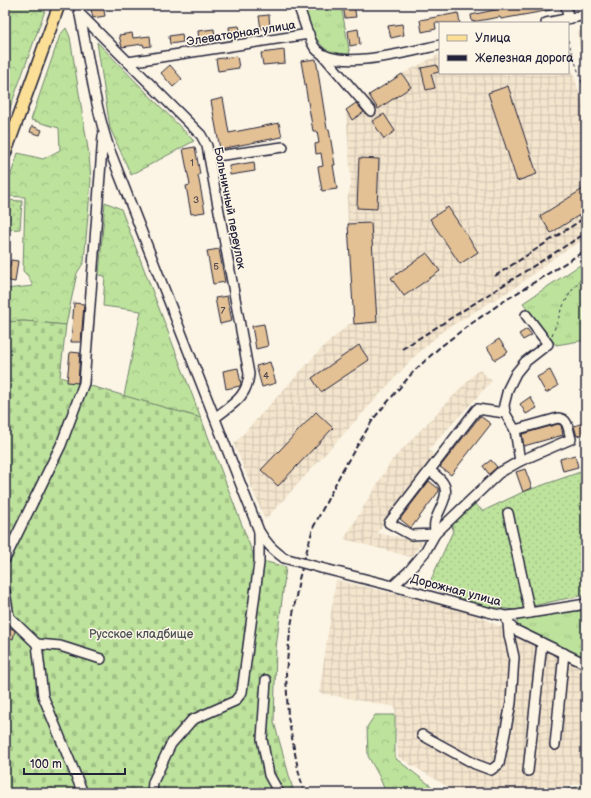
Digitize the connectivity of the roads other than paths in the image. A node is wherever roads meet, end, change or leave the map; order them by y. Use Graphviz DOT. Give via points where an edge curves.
graph roads {
  1 [pos="59,5"];
  2 [pos="298,5"];
  3 [pos="566,5"];
  4 [pos="79,10"];
  5 [pos="586,15"];
  6 [pos="568,18"];
  7 [pos="550,22"];
  8 [pos="309,34"];
  9 [pos="439,45"];
  10 [pos="322,54"];
  11 [pos="128,62"];
  12 [pos="371,111"];
  13 [pos="103,131"];
  14 [pos="283,147"];
  15 [pos="5,154"];
  16 [pos="209,157"];
  17 [pos="526,315"];
  18 [pos="505,413"];
  19 [pos="215,418"];
  20 [pos="515,430"];
  21 [pos="520,461"];
  22 [pos="430,470"];
  23 [pos="508,513"];
  24 [pos="259,531"];
  25 [pos="436,534"];
  26 [pos="5,559"];
  27 [pos="394,586"];
  28 [pos="5,591"];
  29 [pos="586,604"];
  30 [pos="530,612"];
  31 [pos="507,619"];
  32 [pos="542,643"];
  33 [pos="36,644"];
  34 [pos="564,654"];
  35 [pos="101,659"];
  36 [pos="586,664"];
  37 [pos="266,680"];
  38 [pos="422,736"];
  39 [pos="555,745"];
  40 [pos="528,771"];
  41 [pos="83,793"];
  42 [pos="152,793"];
  43 [pos="279,793"];
  1 -- 15 [label="main road"];
  2 -- 8 [label="street"];
  3 -- 6 [label="street"];
  4 -- 11 [label="street, Больничный переулок"];
  4 -- 13 [label="street"];
  5 -- 6 [label="street"];
  6 -- 7 [label="street"];
  8 -- 10 [label="street, Элеваторная улица" via="316,49"];
  8 -- 11 [label="street, Элеваторная улица"];
  9 -- 10 [label="street" via="378,58 355,60 330,58"];
  10 -- 12 [label="street, Элеваторная улица"];
  11 -- 16 [label="street, Больничный переулок" via="201,135"];
  13 -- 19 [label="street"];
  13 -- 26 [label="street" via="84,383 61,445"];
  14 -- 16 [label="street"];
  16 -- 19 [label="street, Больничный переулок" via="249,374 242,396"];
  17 -- 18 [label="street" via="548,344 525,362 516,373 508,389 504,404"];
  18 -- 20 [label="street"];
  18 -- 22 [label="street" via="477,409"];
  19 -- 24 [label="street"];
  20 -- 21 [label="street"];
  20 -- 21 [label="street" via="563,418 567,422 570,439"];
  21 -- 25 [label="street" via="499,473"];
  22 -- 25 [label="street" via="443,482 446,489 435,521"];
  22 -- 25 [label="street" via="389,523 411,535"];
  23 -- 30 [label="street"];
  24 -- 27 [label="street, Дорожная улица, bridge" via="269,546 284,558"];
  24 -- 42 [label="street" via="259,564 242,692 234,701 192,720 171,744 154,782"];
  25 -- 27 [label="street" via="425,552"];
  27 -- 31 [label="street, Дорожная улица"];
  28 -- 33 [label="street" via="9,618"];
  29 -- 30 [label="street, Дорожная улица"];
  30 -- 31 [label="street, Дорожная улица"];
  31 -- 32 [label="street" via="513,629"];
  31 -- 38 [label="street" via="514,657 511,703 499,764 491,770"];
  32 -- 34 [label="street"];
  32 -- 40 [label="street"];
  33 -- 35 [label="street" via="60,646"];
  33 -- 41 [label="street" via="43,696"];
  34 -- 36 [label="street"];
  34 -- 39 [label="street"];
  37 -- 43 [label="street" via="262,739 269,775"];
}
